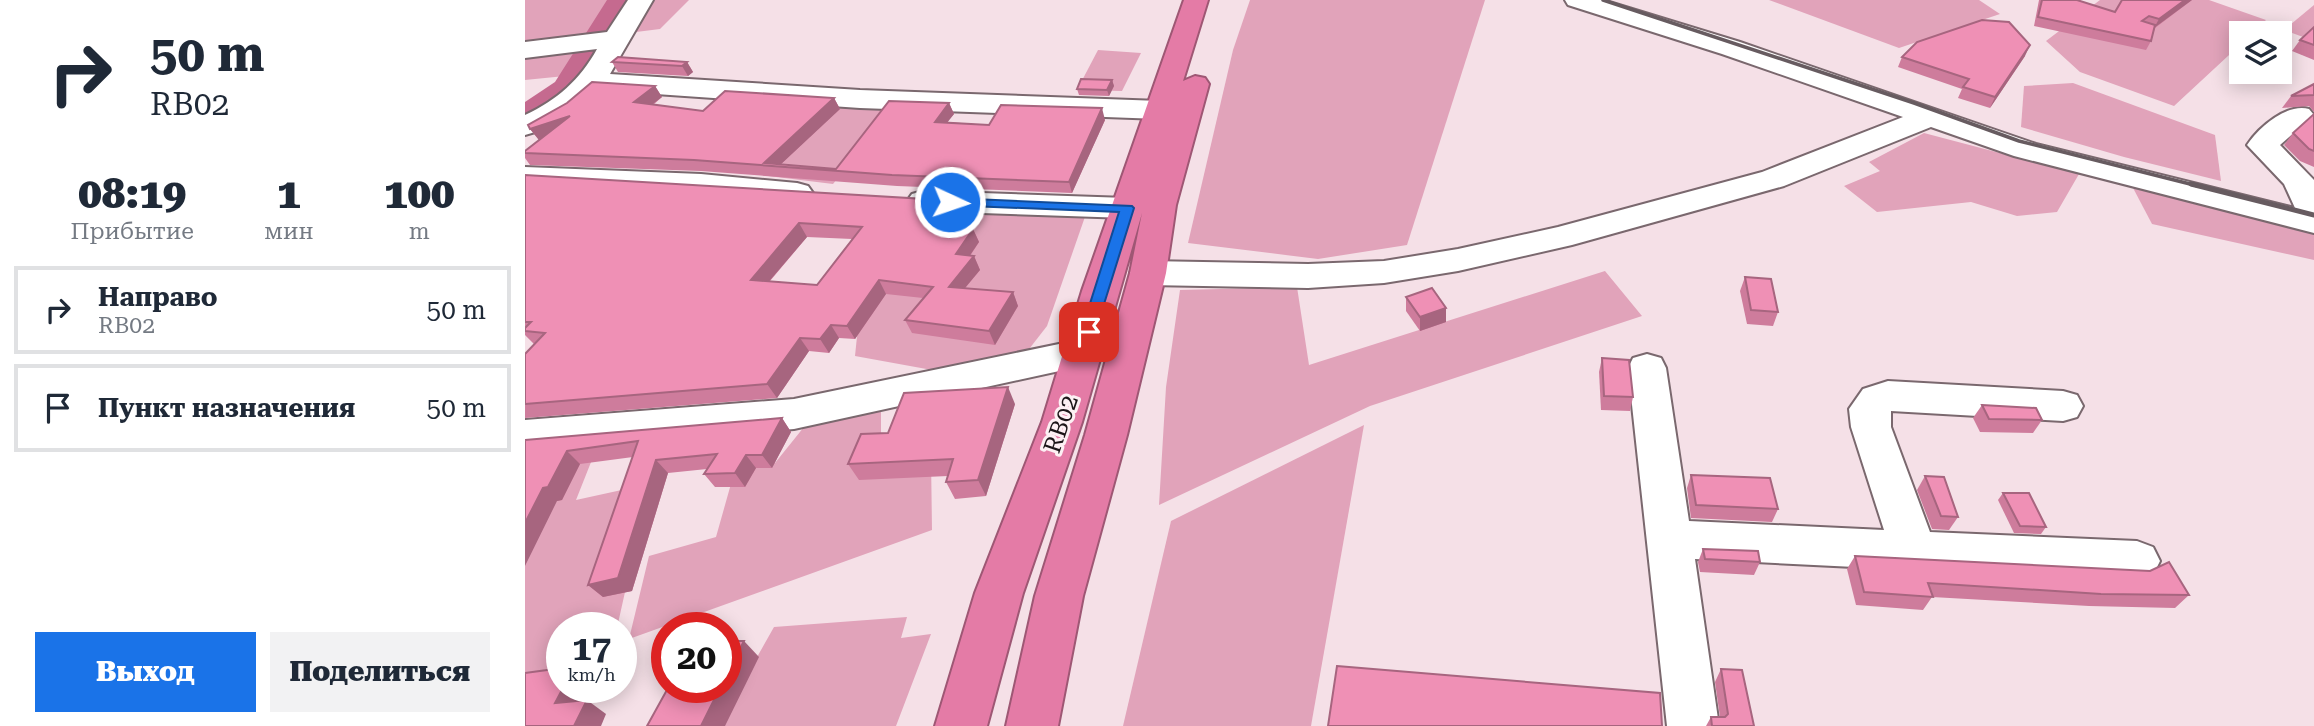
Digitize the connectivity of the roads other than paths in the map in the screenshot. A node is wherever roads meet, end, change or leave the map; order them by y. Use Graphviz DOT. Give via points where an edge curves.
graph roads {
  1 [pos="641,0"];
  2 [pos="1196,0"];
  3 [pos="1221,0"];
  4 [pos="1577,0"];
  5 [pos="598,40"];
  6 [pos="525,50"];
  7 [pos="591,82"];
  8 [pos="1160,110"];
  9 [pos="2299,115"];
  10 [pos="1930,117"];
  11 [pos="525,126"];
  12 [pos="525,176"];
  13 [pos="832,195"];
  14 [pos="897,199"];
  15 [pos="1127,208"];
  16 [pos="2314,213"];
  17 [pos="2314,223"];
  18 [pos="1148,273"];
  19 [pos="1083,353"];
  20 [pos="1647,369"];
  21 [pos="2063,407"];
  22 [pos="525,436"];
  23 [pos="1667,539"];
  24 [pos="1915,551"];
  25 [pos="2137,561"];
  26 [pos="961,726"];
  27 [pos="1032,726"];
  28 [pos="1693,726"];
  1 -- 5 [label="street"];
  2 -- 8 [label="highway, RB02"];
  3 -- 18 [label="highway, RB02" via="1160,205"];
  4 -- 10 [label="street"];
  5 -- 6 [label="street"];
  5 -- 7 [label="street" via="604,63"];
  7 -- 8 [label="street" via="860,99"];
  7 -- 11 [label="street" via="557,111"];
  8 -- 15 [label="highway, RB02"];
  9 -- 16 [label="street" via="2262,145 2298,180"];
  10 -- 17 [label="street" via="2025,150"];
  10 -- 18 [label="street" via="1773,180 1458,260 1384,272 1308,276"];
  12 -- 13 [label="street"];
  14 -- 15 [label="street"];
  15 -- 19 [label="highway, RB02"];
  18 -- 27 [label="highway, RB02" via="1059,596"];
  19 -- 22 [label="street" via="793,414"];
  19 -- 26 [label="highway, RB02" via="999,593"];
  20 -- 23 [label="street"];
  21 -- 24 [label="street" via="1888,396 1877,400 1869,409 1871,427"];
  23 -- 24 [label="street"];
  23 -- 28 [label="street"];
  24 -- 25 [label="street"];
}
